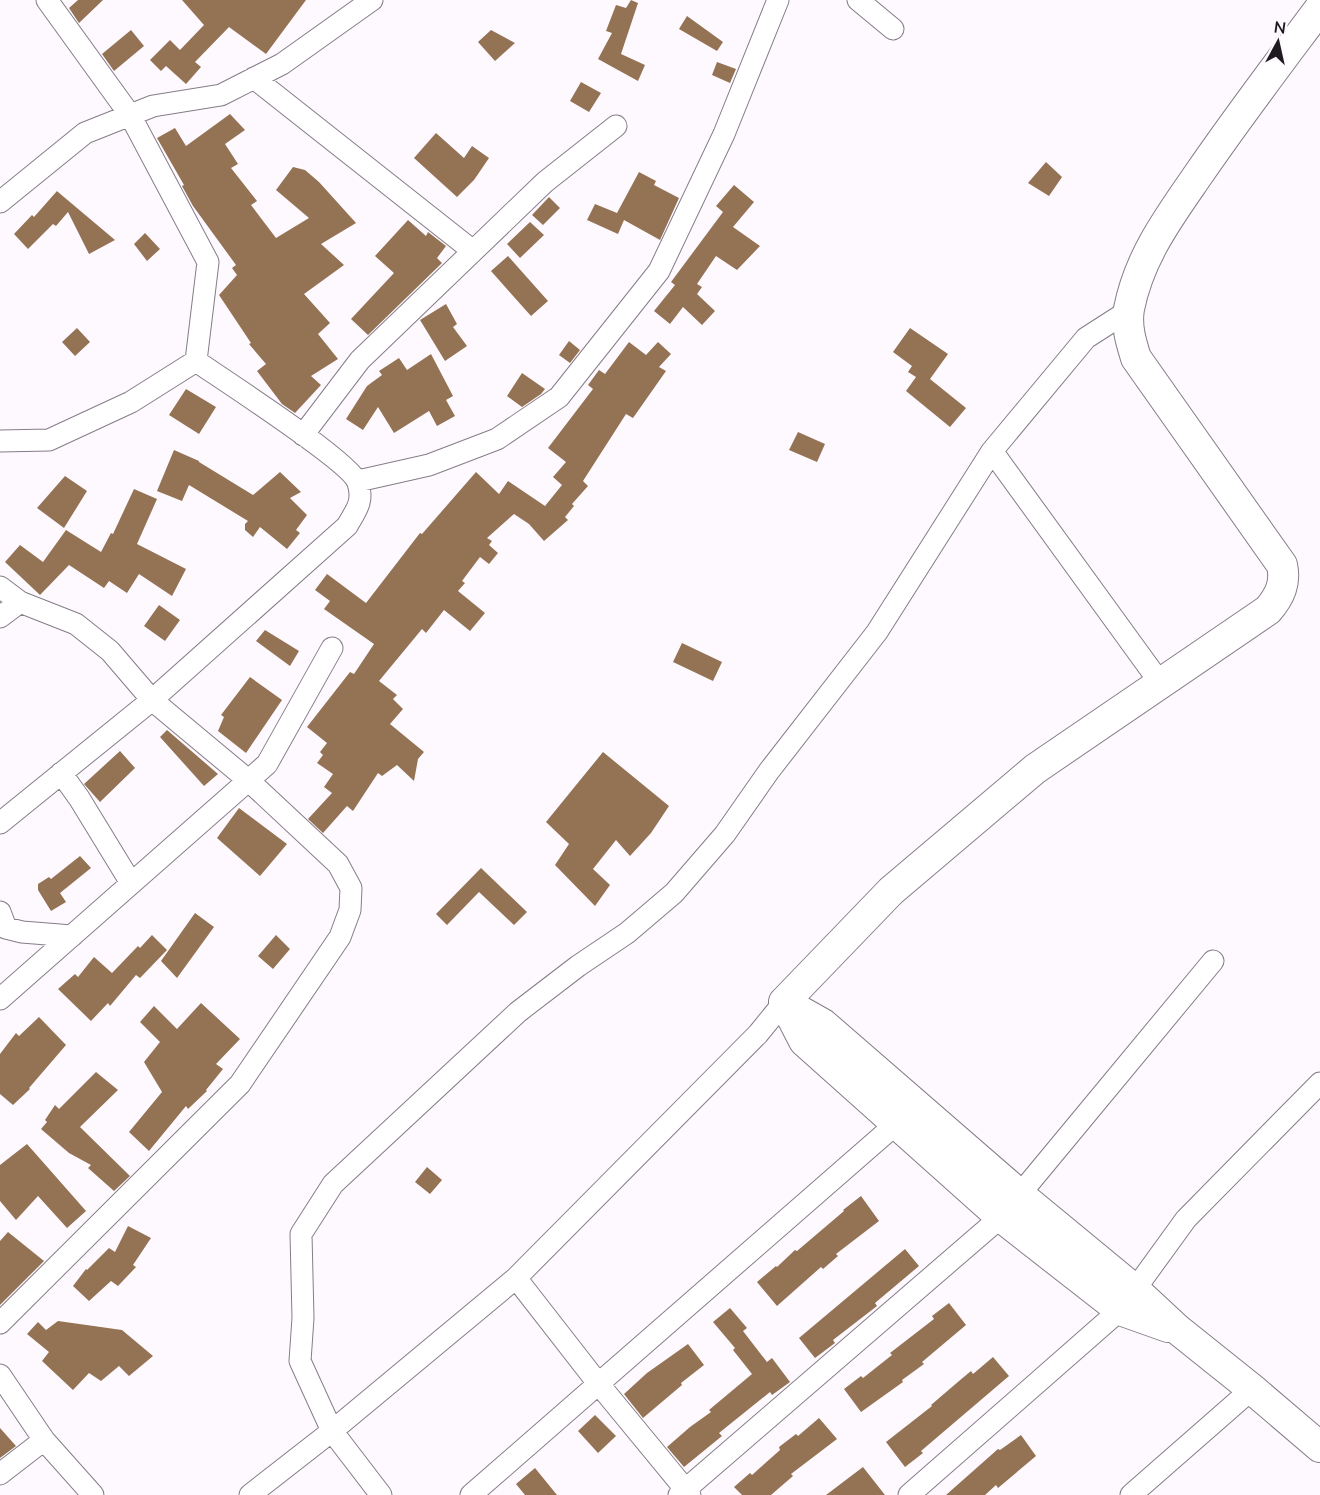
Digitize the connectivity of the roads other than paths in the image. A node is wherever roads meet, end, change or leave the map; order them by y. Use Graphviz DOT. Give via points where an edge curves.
graph roads {
  1 [pos="47,0"];
  2 [pos="372,0"];
  3 [pos="778,0"];
  4 [pos="858,0"];
  5 [pos="1320,8"];
  6 [pos="893,29"];
  7 [pos="254,78"];
  8 [pos="130,116"];
  9 [pos="616,126"];
  10 [pos="0,202"];
  11 [pos="473,251"];
  12 [pos="1128,311"];
  13 [pos="196,361"];
  14 [pos="303,435"];
  15 [pos="4,436"];
  16 [pos="992,451"];
  17 [pos="357,480"];
  18 [pos="0,587"];
  19 [pos="20,602"];
  20 [pos="0,617"];
  21 [pos="332,648"];
  22 [pos="1161,684"];
  23 [pos="152,700"];
  24 [pos="61,773"];
  25 [pos="248,780"];
  26 [pos="0,823"];
  27 [pos="132,883"];
  28 [pos="0,912"];
  29 [pos="72,936"];
  30 [pos="1213,961"];
  31 [pos="0,999"];
  32 [pos="784,1002"];
  33 [pos="1320,1083"];
  34 [pos="896,1124"];
  35 [pos="1020,1195"];
  36 [pos="1001,1217"];
  37 [pos="516,1278"];
  38 [pos="1128,1300"];
  39 [pos="0,1323"];
  40 [pos="0,1375"];
  41 [pos="597,1382"];
  42 [pos="1252,1389"];
  43 [pos="332,1431"];
  44 [pos="44,1440"];
  45 [pos="1320,1447"];
  46 [pos="0,1474"];
  47 [pos="685,1493"];
  48 [pos="93,1495"];
  49 [pos="250,1495"];
  50 [pos="381,1495"];
  51 [pos="471,1495"];
  52 [pos="909,1495"];
  53 [pos="1131,1495"];
  1 -- 8 [label="street"];
  2 -- 7 [label="street" via="282,64"];
  3 -- 17 [label="street" via="724,134 659,271 560,397 497,439 429,465"];
  4 -- 6 [label="street"];
  5 -- 12 [label="main road" via="1233,124 1161,230 1147,254"];
  7 -- 8 [label="street" via="221,95 153,106"];
  7 -- 11 [label="street"];
  8 -- 10 [label="street" via="85,133"];
  8 -- 13 [label="street" via="208,262"];
  9 -- 11 [label="street" via="545,182"];
  11 -- 14 [label="street" via="360,360"];
  12 -- 16 [label="street" via="1086,338"];
  12 -- 22 [label="main road" via="1129,337 1136,358 1282,565 1285,578 1268,610"];
  13 -- 14 [label="street"];
  13 -- 15 [label="street" via="131,402 49,440"];
  14 -- 17 [label="street"];
  16 -- 22 [label="street"];
  16 -- 43 [label="street" via="877,632 725,834 674,893 627,933 518,1012 333,1184 301,1234 300,1362"];
  17 -- 23 [label="street" via="361,500 347,526"];
  18 -- 19 [label="street"];
  19 -- 20 [label="street"];
  19 -- 23 [label="street" via="75,624 110,651"];
  21 -- 25 [label="street" via="267,764"];
  22 -- 32 [label="main road" via="1035,769 891,891"];
  23 -- 24 [label="street"];
  23 -- 25 [label="street"];
  24 -- 26 [label="street"];
  24 -- 27 [label="street"];
  25 -- 27 [label="street"];
  25 -- 39 [label="street" via="338,864 351,888 350,910 340,937 240,1084"];
  27 -- 29 [label="street"];
  28 -- 29 [label="street" via="6,928"];
  29 -- 31 [label="street"];
  30 -- 35 [label="street"];
  32 -- 34 [label="main road" via="804,1041"];
  32 -- 35 [label="main road" via="823,1024"];
  32 -- 37 [label="street" via="758,1034"];
  33 -- 38 [label="street" via="1186,1220"];
  34 -- 36 [label="main road"];
  34 -- 41 [label="street"];
  35 -- 36 [label="street"];
  35 -- 38 [label="main road"];
  36 -- 38 [label="main road"];
  36 -- 47 [label="street"];
  37 -- 41 [label="street"];
  37 -- 43 [label="street"];
  38 -- 42 [label="main road" via="1177,1329"];
  38 -- 52 [label="street"];
  40 -- 44 [label="street"];
  41 -- 47 [label="street"];
  41 -- 51 [label="street"];
  42 -- 45 [label="main road"];
  42 -- 53 [label="street"];
  43 -- 49 [label="street"];
  43 -- 50 [label="street"];
  44 -- 46 [label="street"];
  44 -- 48 [label="street"];
}
